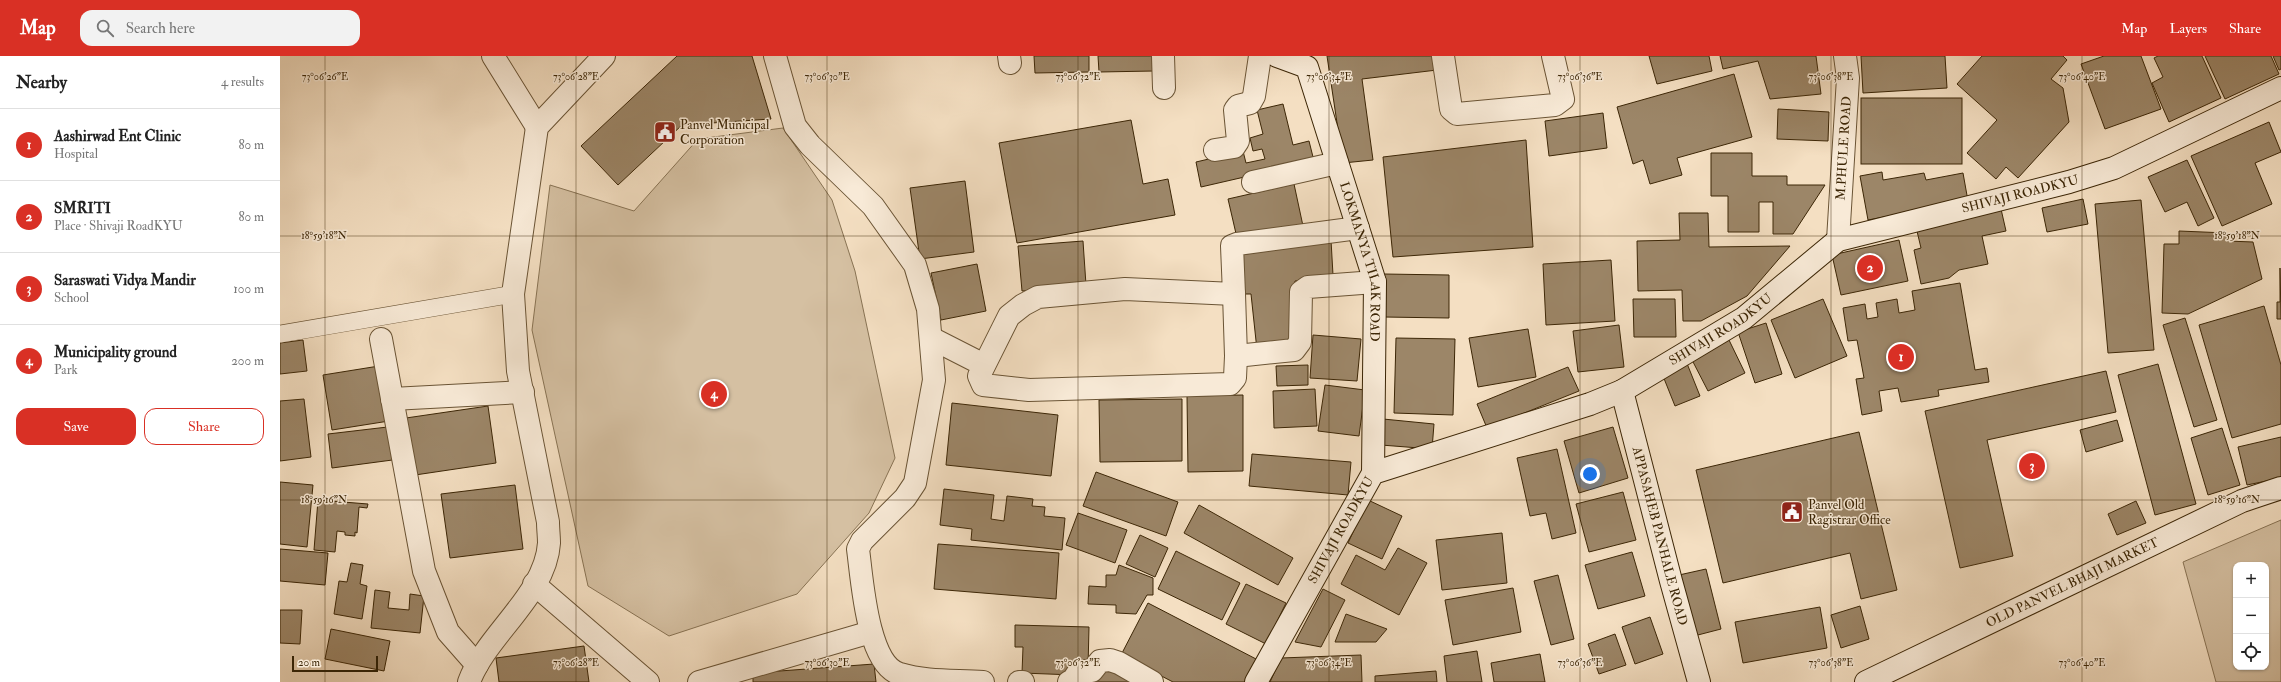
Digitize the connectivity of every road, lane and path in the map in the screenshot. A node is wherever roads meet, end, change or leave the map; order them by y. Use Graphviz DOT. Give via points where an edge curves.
graph roads {
  1 [pos="493,56"];
  2 [pos="604,56"];
  3 [pos="775,56"];
  4 [pos="1163,56"];
  5 [pos="1260,56"];
  6 [pos="1277,56"];
  7 [pos="1443,56"];
  8 [pos="1553,56"];
  9 [pos="1845,56"];
  10 [pos="1307,62"];
  11 [pos="1164,88"];
  12 [pos="2281,88"];
  13 [pos="537,127"];
  14 [pos="1214,150"];
  15 [pos="1338,163"];
  16 [pos="1253,182"];
  17 [pos="1358,228"];
  18 [pos="1838,240"];
  19 [pos="1374,282"];
  20 [pos="513,294"];
  21 [pos="1234,294"];
  22 [pos="280,334"];
  23 [pos="931,338"];
  24 [pos="381,339"];
  25 [pos="1236,356"];
  26 [pos="984,365"];
  27 [pos="1622,391"];
  28 [pos="522,392"];
  29 [pos="392,399"];
  30 [pos="1373,473"];
  31 [pos="2281,488"];
  32 [pos="534,584"];
  33 [pos="871,632"];
  34 [pos="473,674"];
  35 [pos="648,682"];
  36 [pos="699,682"];
  37 [pos="983,682"];
  38 [pos="1019,682"];
  39 [pos="1023,682"];
  40 [pos="1069,682"];
  41 [pos="1152,682"];
  42 [pos="1256,682"];
  43 [pos="1699,682"];
  44 [pos="1866,682"];
  1 -- 13 [label="street"];
  2 -- 13 [label="street"];
  3 -- 23 [label="street" via="795,126 810,145 873,206 915,265 928,309"];
  4 -- 11 [label="street"];
  5 -- 14 [label="street" via="1254,96 1250,104 1238,106 1235,110 1238,140 1234,147"];
  6 -- 10 [label="street"];
  7 -- 8 [label="street" via="1451,109 1457,114 1555,105 1563,99"];
  9 -- 18 [label="street, M.PHULE ROAD" via="1848,78"];
  10 -- 15 [label="street, LOKMANYA TILAK ROAD"];
  12 -- 18 [label="street, SHIVAJI ROADKYU" via="2114,168 2069,182"];
  13 -- 20 [label="street"];
  15 -- 16 [label="street"];
  15 -- 17 [label="street, LOKMANYA TILAK ROAD"];
  17 -- 19 [label="street, LOKMANYA TILAK ROAD"];
  17 -- 21 [label="street" via="1232,246"];
  18 -- 27 [label="street, SHIVAJI ROADKYU" via="1744,318"];
  19 -- 25 [label="street" via="1308,287 1301,292 1300,342 1294,350"];
  19 -- 30 [label="street, LOKMANYA TILAK ROAD"];
  20 -- 22 [label="lane"];
  20 -- 28 [label="street"];
  21 -- 25 [label="street"];
  21 -- 26 [label="street" via="1126,289 1038,297 1009,316"];
  23 -- 26 [label="street"];
  23 -- 33 [label="street" via="934,380 915,483 905,498 862,541 858,549"];
  24 -- 29 [label="street"];
  25 -- 26 [label="street" via="1235,378 1230,384 1029,390 983,385 979,376"];
  27 -- 30 [label="street, SHIVAJI ROADKYU" via="1590,404"];
  27 -- 43 [label="street, APPASAHEB PANHALE ROAD"];
  28 -- 29 [label="street"];
  28 -- 32 [label="street" via="548,522 549,544 543,566"];
  29 -- 34 [label="street" via="424,571 448,632"];
  30 -- 42 [label="street, SHIVAJI ROADKYU"];
  31 -- 44 [label="street, OLD PANVEL BHAJI MARKET" via="2242,501"];
  32 -- 34 [label="street"];
  32 -- 35 [label="street"];
  33 -- 36 [label="street"];
  33 -- 37 [label="street" via="879,656 899,674"];
  38 -- 39 [label="street"];
  40 -- 41 [label="street" via="1079,671 1092,671 1100,661 1110,660"];
}
